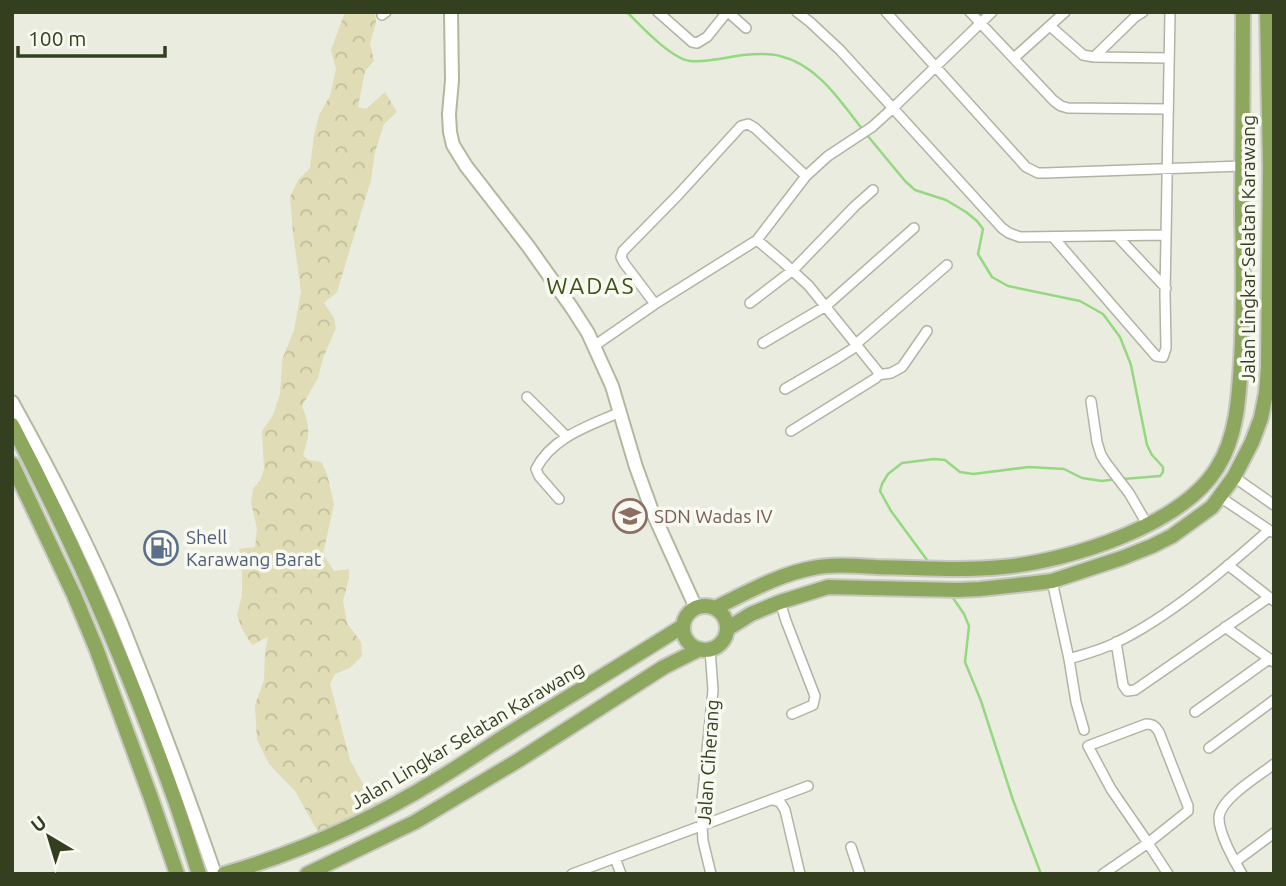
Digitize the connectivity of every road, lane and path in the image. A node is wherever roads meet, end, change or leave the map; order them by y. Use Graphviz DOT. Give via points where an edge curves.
graph roads {
  1 [pos="451,12"];
  2 [pos="657,12"];
  3 [pos="728,12"];
  4 [pos="797,12"];
  5 [pos="886,12"];
  6 [pos="970,12"];
  7 [pos="992,12"];
  8 [pos="1065,12"];
  9 [pos="1143,12"];
  10 [pos="1170,12"];
  11 [pos="1243,12"];
  12 [pos="1267,12"];
  13 [pos="980,23"];
  14 [pos="1050,26"];
  15 [pos="746,28"];
  16 [pos="1014,58"];
  17 [pos="1094,58"];
  18 [pos="1169,58"];
  19 [pos="934,67"];
  20 [pos="893,108"];
  21 [pos="1168,109"];
  22 [pos="1242,166"];
  23 [pos="1272,166"];
  24 [pos="1167,169"];
  25 [pos="806,176"];
  26 [pos="873,190"];
  27 [pos="914,228"];
  28 [pos="1166,235"];
  29 [pos="1053,237"];
  30 [pos="1118,237"];
  31 [pos="757,240"];
  32 [pos="1269,261"];
  33 [pos="1243,263"];
  34 [pos="947,265"];
  35 [pos="793,270"];
  36 [pos="1166,288"];
  37 [pos="750,303"];
  38 [pos="655,304"];
  39 [pos="826,306"];
  40 [pos="927,331"];
  41 [pos="763,343"];
  42 [pos="856,345"];
  43 [pos="594,346"];
  44 [pos="1270,352"];
  45 [pos="878,375"];
  46 [pos="785,389"];
  47 [pos="527,397"];
  48 [pos="1091,401"];
  49 [pos="12,402"];
  50 [pos="620,412"];
  51 [pos="12,425"];
  52 [pos="791,431"];
  53 [pos="566,436"];
  54 [pos="12,464"];
  55 [pos="1234,477"];
  56 [pos="1220,497"];
  57 [pos="559,499"];
  58 [pos="1274,505"];
  59 [pos="1147,524"];
  60 [pos="1271,532"];
  61 [pos="1228,565"];
  62 [pos="1052,581"];
  63 [pos="1271,599"];
  64 [pos="780,602"];
  65 [pos="696,608"];
  66 [pos="715,608"];
  67 [pos="683,626"];
  68 [pos="1225,627"];
  69 [pos="727,629"];
  70 [pos="1116,642"];
  71 [pos="705,649"];
  72 [pos="1069,659"];
  73 [pos="1271,661"];
  74 [pos="1274,700"];
  75 [pos="1195,712"];
  76 [pos="792,714"];
  77 [pos="1084,730"];
  78 [pos="1209,748"];
  79 [pos="1274,764"];
  80 [pos="808,786"];
  81 [pos="771,800"];
  82 [pos="194,814"];
  83 [pos="701,825"];
  84 [pos="1274,833"];
  85 [pos="186,834"];
  86 [pos="1148,843"];
  87 [pos="851,847"];
  88 [pos="615,858"];
  89 [pos="1235,862"];
  90 [pos="177,874"];
  91 [pos="199,874"];
  92 [pos="215,874"];
  93 [pos="224,874"];
  94 [pos="307,874"];
  95 [pos="572,874"];
  96 [pos="621,874"];
  97 [pos="711,874"];
  98 [pos="800,874"];
  99 [pos="860,874"];
  100 [pos="1103,874"];
  101 [pos="1168,874"];
  102 [pos="1242,874"];
  1 -- 43 [label="main road" via="449,114 453,145 572,308"];
  2 -- 3 [label="street" via="697,43"];
  3 -- 15 [label="street"];
  4 -- 20 [label="street"];
  5 -- 19 [label="street"];
  6 -- 13 [label="street"];
  7 -- 13 [label="street"];
  8 -- 14 [label="street"];
  9 -- 17 [label="street"];
  10 -- 18 [label="street"];
  11 -- 22 [label="main road, Jalan Lingkar Selatan Karawang"];
  12 -- 23 [label="main road, Jalan Lingkar Selatan Karawang"];
  13 -- 16 [label="street"];
  13 -- 19 [label="street"];
  14 -- 16 [label="street"];
  14 -- 17 [label="street" via="1083,55"];
  16 -- 21 [label="street" via="1061,106"];
  17 -- 18 [label="street"];
  18 -- 21 [label="street"];
  19 -- 20 [label="street"];
  19 -- 24 [label="street" via="1033,171"];
  20 -- 25 [label="street"];
  20 -- 29 [label="street" via="1002,228 1020,237"];
  21 -- 24 [label="street"];
  22 -- 24 [label="street"];
  22 -- 33 [label="main road, Jalan Lingkar Selatan Karawang"];
  23 -- 32 [label="main road, Jalan Lingkar Selatan Karawang"];
  24 -- 28 [label="street"];
  25 -- 31 [label="street"];
  25 -- 38 [label="street" via="755,128 741,126 623,251 624,263"];
  26 -- 35 [label="street"];
  27 -- 39 [label="street"];
  28 -- 30 [label="street"];
  28 -- 36 [label="street"];
  29 -- 30 [label="street"];
  29 -- 36 [label="street" via="1161,358 1166,348"];
  30 -- 36 [label="street"];
  31 -- 35 [label="street"];
  31 -- 38 [label="street"];
  32 -- 33 [label="main road"];
  32 -- 44 [label="main road, Jalan Lingkar Selatan Karawang"];
  33 -- 59 [label="main road, Jalan Lingkar Selatan Karawang" via="1239,396 1226,450 1197,493"];
  34 -- 42 [label="street"];
  35 -- 37 [label="street"];
  35 -- 39 [label="street"];
  38 -- 43 [label="street"];
  39 -- 41 [label="street"];
  39 -- 42 [label="street"];
  40 -- 45 [label="street" via="902,367"];
  42 -- 45 [label="street"];
  42 -- 46 [label="street"];
  43 -- 50 [label="main road"];
  44 -- 55 [label="main road, Jalan Lingkar Selatan Karawang" via="1261,418"];
  45 -- 52 [label="street"];
  47 -- 53 [label="street"];
  48 -- 59 [label="street" via="1097,442 1106,463"];
  49 -- 82 [label="main road" via="122,624"];
  50 -- 53 [label="street"];
  50 -- 65 [label="main road" via="652,511"];
  51 -- 85 [label="main road" via="80,561"];
  53 -- 57 [label="street" via="536,469"];
  54 -- 90 [label="main road" via="92,637"];
  55 -- 56 [label="main road, Jalan Lingkar Selatan Karawang"];
  55 -- 58 [label="street"];
  56 -- 60 [label="street"];
  56 -- 62 [label="main road, Jalan Lingkar Selatan Karawang" via="1172,536"];
  59 -- 66 [label="main road, Jalan Lingkar Selatan Karawang" via="1069,555 1032,564 982,569 813,568"];
  60 -- 61 [label="street"];
  61 -- 63 [label="street"];
  61 -- 70 [label="street" via="1158,618"];
  62 -- 64 [label="main road, Jalan Lingkar Selatan Karawang" via="954,590 828,587"];
  62 -- 72 [label="street"];
  63 -- 68 [label="street"];
  64 -- 69 [label="main road, Jalan Lingkar Selatan Karawang"];
  64 -- 76 [label="street" via="815,696 813,705"];
  65 -- 66 [label="main road"];
  65 -- 67 [label="main road"];
  66 -- 69 [label="main road" via="722,613"];
  67 -- 71 [label="main road" via="687,641"];
  67 -- 93 [label="main road, Jalan Lingkar Selatan Karawang" via="394,804 285,855"];
  68 -- 70 [label="street" via="1131,691 1123,685"];
  68 -- 73 [label="street"];
  69 -- 71 [label="main road" via="719,646"];
  70 -- 72 [label="street"];
  71 -- 83 [label="street, Jalan Ciherang" via="713,690"];
  71 -- 94 [label="main road" via="664,667 415,822"];
  72 -- 77 [label="street"];
  73 -- 75 [label="street"];
  74 -- 78 [label="street"];
  79 -- 89 [label="street" via="1231,796 1219,816"];
  80 -- 81 [label="street"];
  81 -- 83 [label="street"];
  81 -- 98 [label="street" via="780,802 785,810"];
  82 -- 85 [label="main road"];
  82 -- 92 [label="main road"];
  83 -- 88 [label="street"];
  83 -- 97 [label="street, Jalan Ciherang"];
  84 -- 89 [label="street"];
  85 -- 91 [label="main road"];
  86 -- 86 [label="street" via="1088,746 1146,723 1156,726 1188,806 1187,813"];
  86 -- 100 [label="street"];
  86 -- 101 [label="street"];
  87 -- 99 [label="street"];
  88 -- 95 [label="street"];
  88 -- 96 [label="street"];
  89 -- 102 [label="street"];
}
